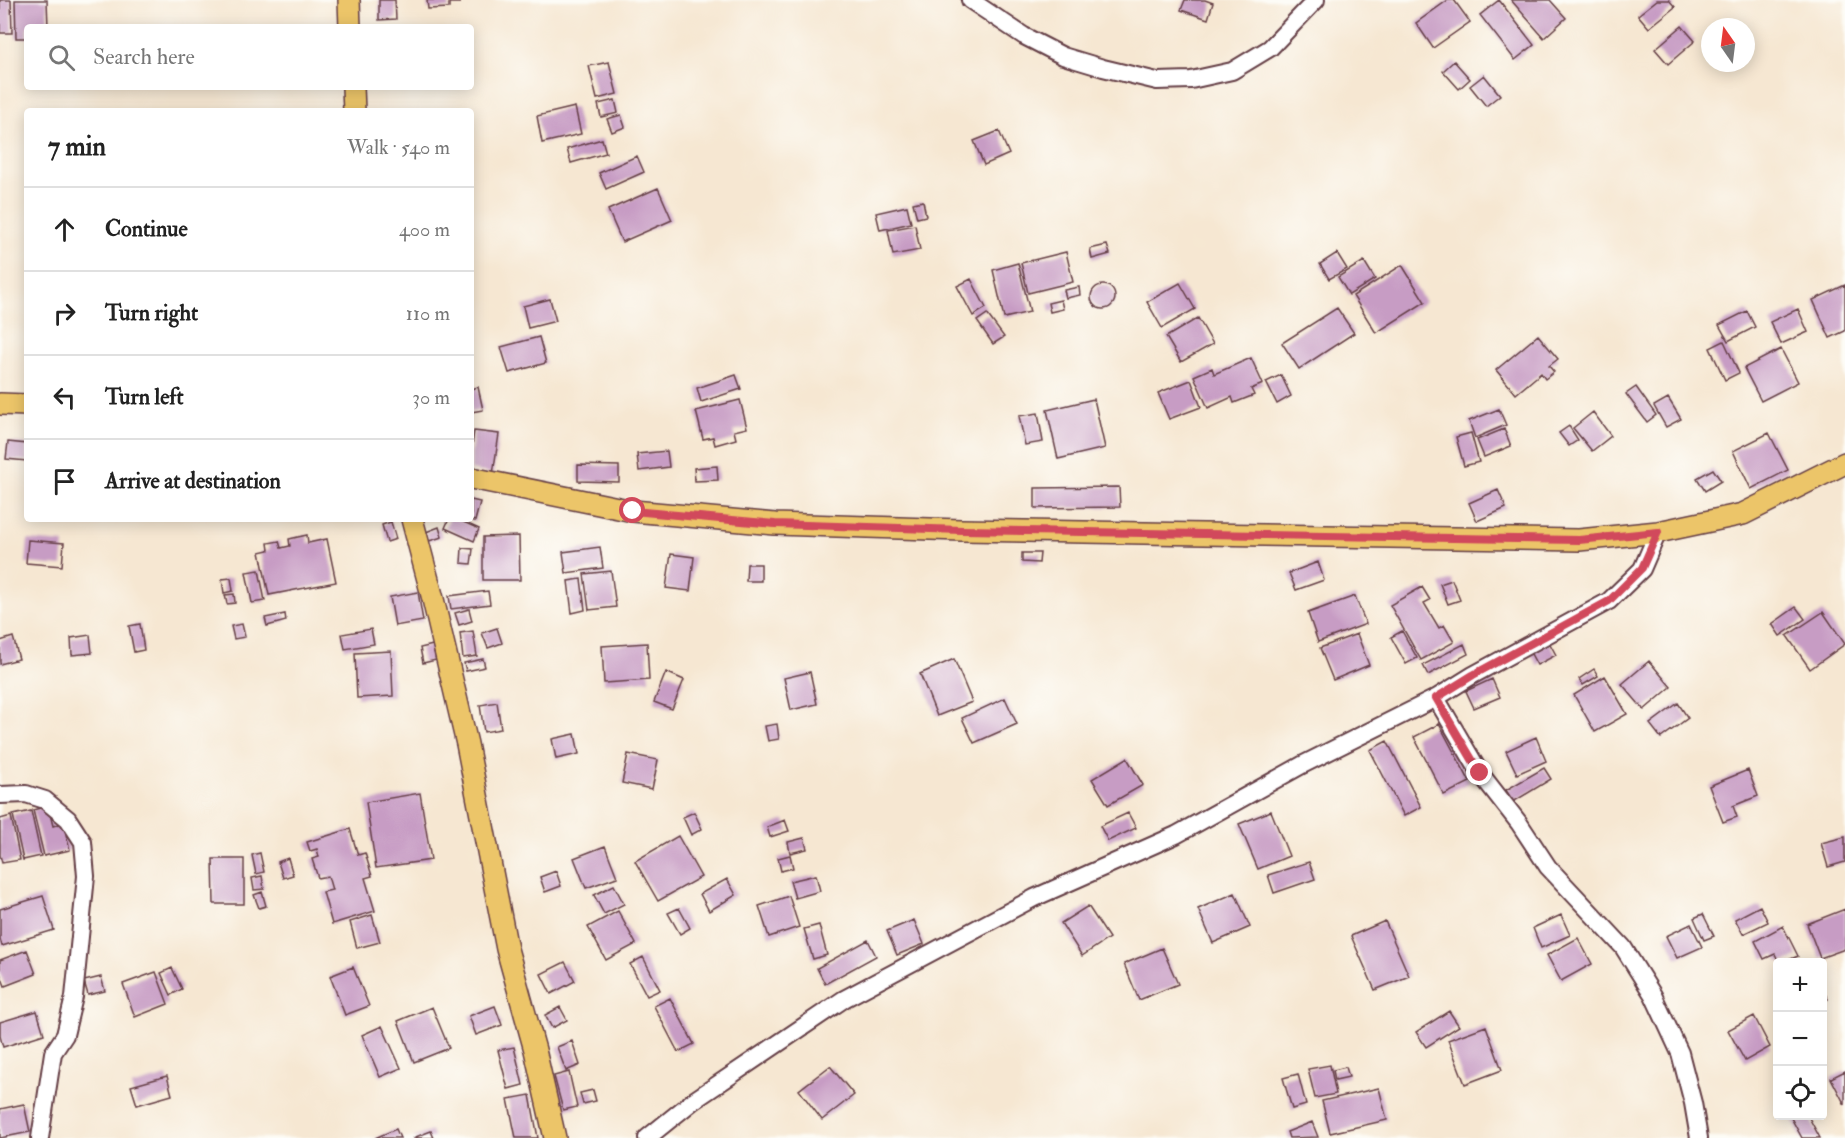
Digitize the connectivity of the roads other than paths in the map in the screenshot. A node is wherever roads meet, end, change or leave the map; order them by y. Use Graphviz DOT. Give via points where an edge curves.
graph roads {
  1 [pos="349,0"];
  2 [pos="970,0"];
  3 [pos="1316,0"];
  4 [pos="350,24"];
  5 [pos="353,90"];
  6 [pos="354,108"];
  7 [pos="0,404"];
  8 [pos="24,405"];
  9 [pos="1845,462"];
  10 [pos="474,479"];
  11 [pos="413,522"];
  12 [pos="1658,532"];
  13 [pos="1436,698"];
  14 [pos="0,795"];
  15 [pos="40,1138"];
  16 [pos="555,1138"];
  17 [pos="647,1138"];
  18 [pos="1699,1138"];
  1 -- 4 [label="main road"];
  2 -- 3 [label="street" via="1063,56 1157,81 1191,80 1232,72 1270,48"];
  5 -- 6 [label="main road"];
  7 -- 8 [label="main road"];
  9 -- 12 [label="main road" via="1743,514"];
  10 -- 12 [label="main road" via="633,511 775,524 1579,540"];
  11 -- 16 [label="main road" via="467,744 507,949"];
  12 -- 13 [label="street" via="1642,568 1609,601"];
  13 -- 17 [label="street" via="1302,765 1176,835 1034,898 844,999 693,1101"];
  13 -- 18 [label="street" via="1480,773 1548,867 1623,947 1653,995 1680,1053"];
  14 -- 15 [label="street" via="26,794 45,800 68,819 83,842 86,876 74,997 65,1035 54,1053"];
}
